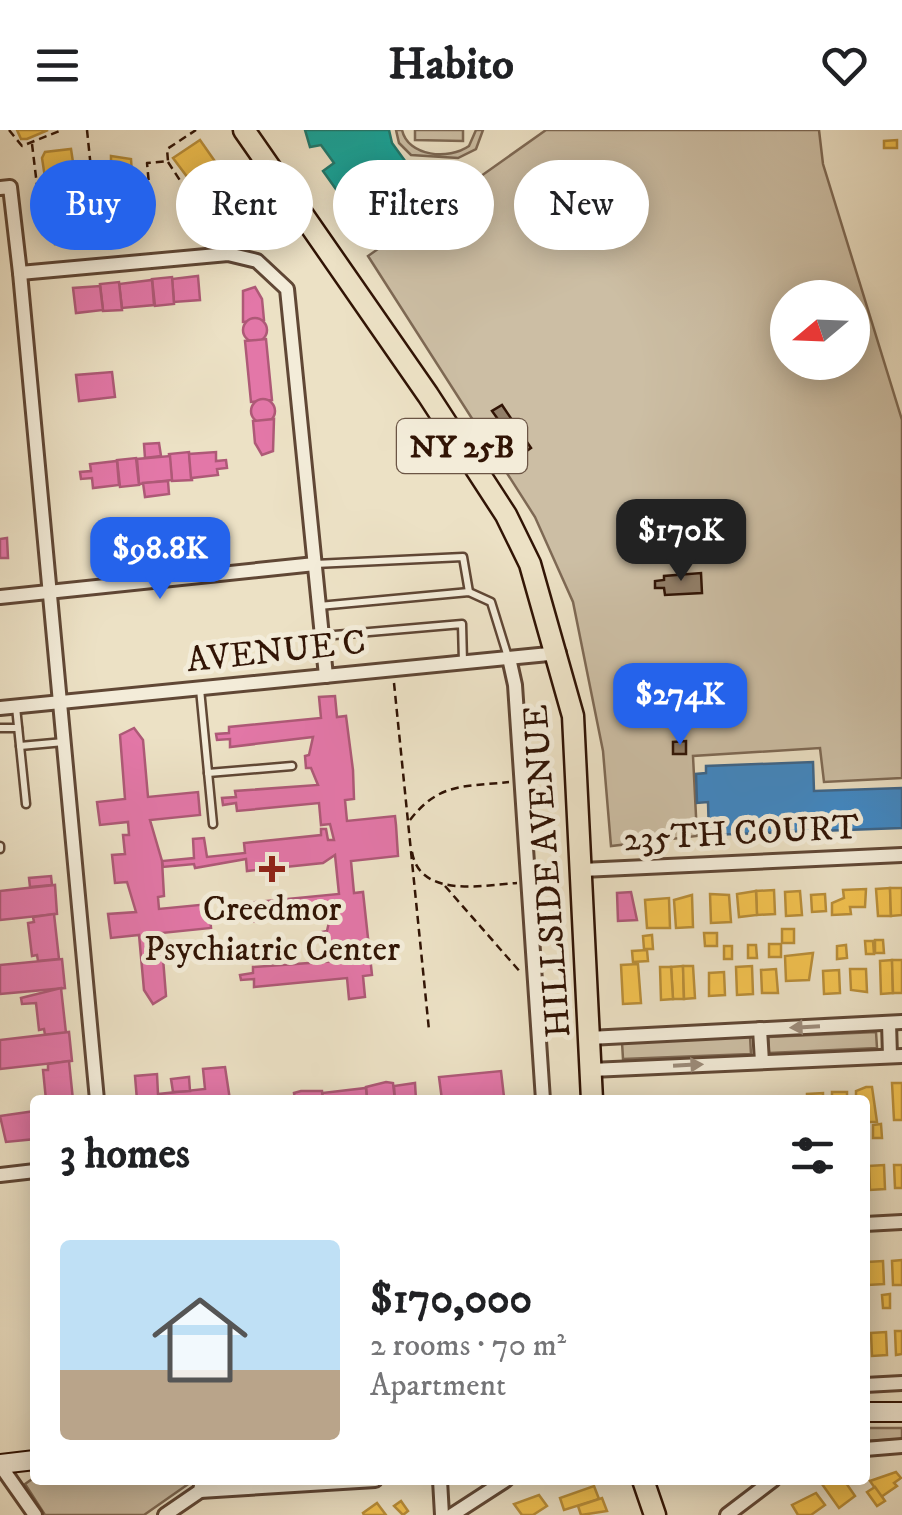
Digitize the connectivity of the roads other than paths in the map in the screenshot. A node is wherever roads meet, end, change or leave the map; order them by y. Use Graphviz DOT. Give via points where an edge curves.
graph roads {
  1 [pos="244,130"];
  2 [pos="5,188"];
  3 [pos="20,273"];
  4 [pos="315,564"];
  5 [pos="50,592"];
  6 [pos="469,592"];
  7 [pos="0,598"];
  8 [pos="319,606"];
  9 [pos="322,636"];
  10 [pos="558,653"];
  11 [pos="509,658"];
  12 [pos="463,662"];
  13 [pos="326,676"];
  14 [pos="200,688"];
  15 [pos="60,702"];
  16 [pos="16,706"];
  17 [pos="0,708"];
  18 [pos="0,728"];
  19 [pos="18,728"];
  20 [pos="64,742"];
  21 [pos="20,746"];
  22 [pos="292,766"];
  23 [pos="208,773"];
  24 [pos="26,804"];
  25 [pos="213,824"];
  26 [pos="902,855"];
  27 [pos="582,870"];
  28 [pos="896,1023"];
  29 [pos="760,1029"];
  30 [pos="589,1038"];
  31 [pos="896,1056"];
  32 [pos="762,1062"];
  33 [pos="591,1070"];
  34 [pos="97,1095"];
  35 [pos="543,1095"];
  36 [pos="592,1095"];
  37 [pos="30,1172"];
  38 [pos="0,1175"];
  39 [pos="902,1222"];
  40 [pos="870,1224"];
  41 [pos="902,1383"];
  42 [pos="870,1385"];
  43 [pos="870,1412"];
  44 [pos="902,1412"];
  45 [pos="902,1446"];
  46 [pos="870,1449"];
  47 [pos="30,1461"];
  48 [pos="0,1464"];
  49 [pos="201,1485"];
  50 [pos="440,1485"];
  51 [pos="498,1485"];
  52 [pos="644,1485"];
  53 [pos="767,1485"];
  54 [pos="35,1515"];
  55 [pos="164,1515"];
  56 [pos="442,1515"];
  57 [pos="452,1515"];
  58 [pos="655,1515"];
  59 [pos="727,1515"];
  1 -- 10 [label="main road, HILLSIDE AVENUE / NY 25B" via="506,515 530,564"];
  2 -- 3 [label="street"];
  3 -- 4 [label="street" via="228,254 257,262 287,288"];
  3 -- 5 [label="street"];
  4 -- 5 [label="street"];
  4 -- 6 [label="lane" via="463,557"];
  4 -- 8 [label="street"];
  5 -- 7 [label="street"];
  5 -- 15 [label="street"];
  6 -- 8 [label="lane"];
  6 -- 11 [label="lane" via="491,602"];
  8 -- 9 [label="street"];
  9 -- 12 [label="lane" via="462,624"];
  9 -- 13 [label="street"];
  10 -- 11 [label="street, AVENUE C"];
  10 -- 27 [label="main road, HILLSIDE AVENUE / NY 25B" via="576,738"];
  11 -- 12 [label="street, AVENUE C"];
  11 -- 35 [label="street"];
  12 -- 13 [label="street, AVENUE C"];
  13 -- 14 [label="street, AVENUE C"];
  14 -- 15 [label="street, AVENUE C"];
  14 -- 23 [label="lane"];
  15 -- 16 [label="street, AVENUE C"];
  15 -- 20 [label="street"];
  16 -- 17 [label="street, AVENUE C"];
  16 -- 19 [label="lane"];
  18 -- 19 [label="lane"];
  19 -- 21 [label="lane"];
  20 -- 21 [label="lane"];
  20 -- 34 [label="street"];
  21 -- 24 [label="lane"];
  22 -- 23 [label="lane"];
  23 -- 25 [label="lane"];
  26 -- 27 [label="street, 235TH COURT"];
  27 -- 30 [label="main road, HILLSIDE AVENUE / NY 25B"];
  28 -- 29 [label="street, one-way"];
  28 -- 31 [label="street"];
  29 -- 30 [label="street"];
  29 -- 32 [label="street"];
  30 -- 33 [label="main road, HILLSIDE AVENUE / NY 25B"];
  31 -- 32 [label="street"];
  33 -- 32 [label="street, one-way"];
  33 -- 36 [label="main road, HILLSIDE AVENUE / NY 25B"];
  37 -- 38 [label="street"];
  39 -- 40 [label="street"];
  41 -- 42 [label="street"];
  43 -- 44 [label="main road"];
  45 -- 46 [label="street"];
  47 -- 48 [label="main road"];
  48 -- 54 [label="street"];
  49 -- 55 [label="street"];
  50 -- 56 [label="street"];
  51 -- 57 [label="street"];
  52 -- 58 [label="main road"];
  53 -- 59 [label="street"];
}
